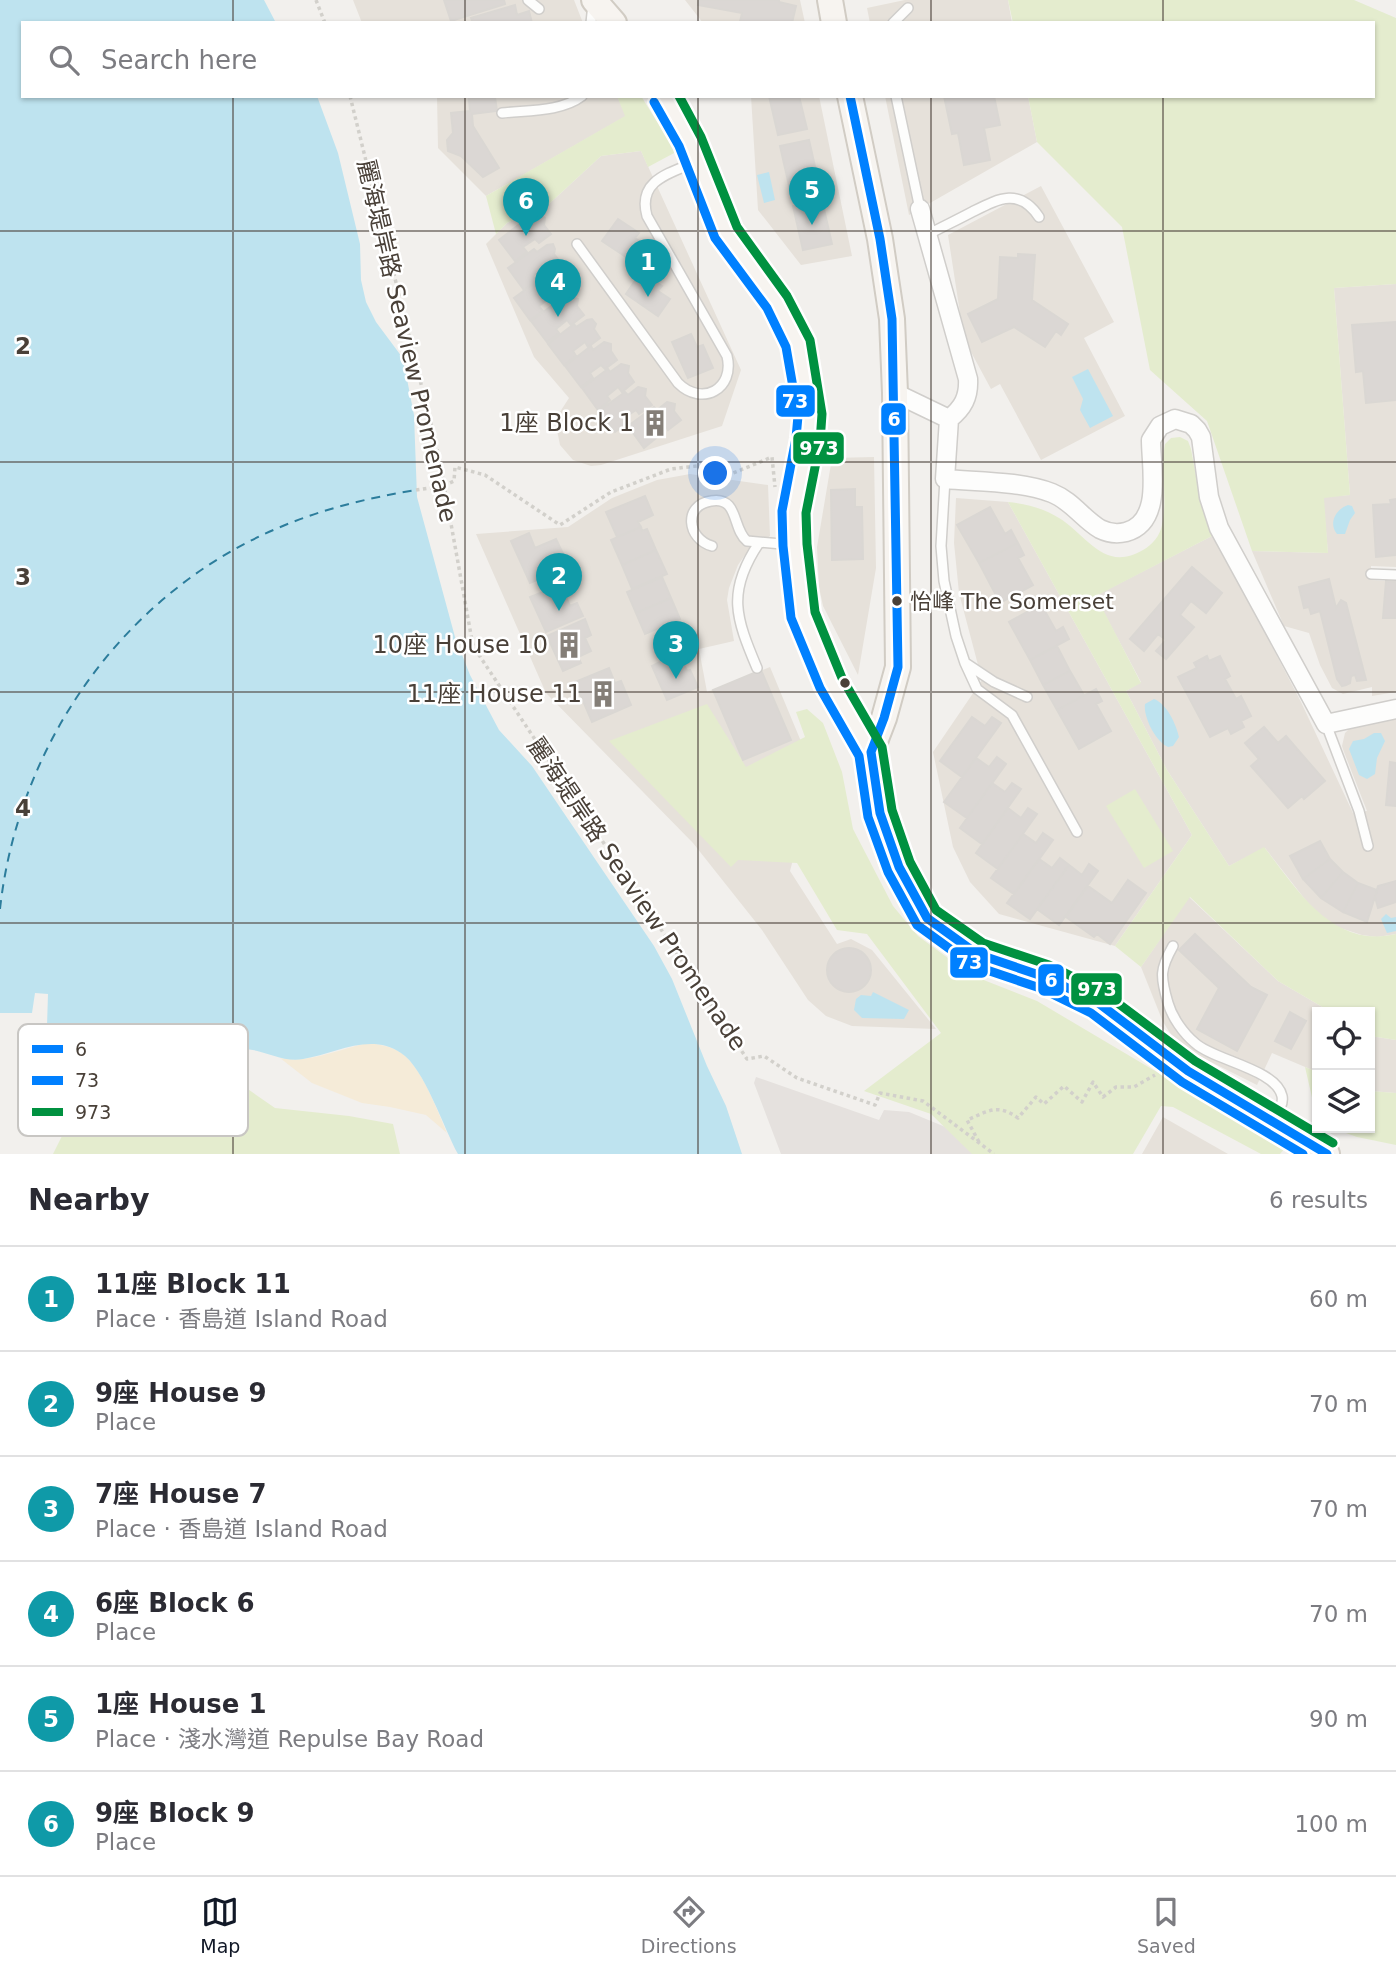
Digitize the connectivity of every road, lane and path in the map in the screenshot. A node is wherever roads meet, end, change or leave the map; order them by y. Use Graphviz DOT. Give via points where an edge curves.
graph roads {
  1 [pos="316,0"];
  2 [pos="528,0"];
  3 [pos="594,0"];
  4 [pos="830,0"];
  5 [pos="908,8"];
  6 [pos="539,9"];
  7 [pos="324,21"];
  8 [pos="592,21"];
  9 [pos="612,21"];
  10 [pos="834,21"];
  11 [pos="895,21"];
  12 [pos="350,98"];
  13 [pos="579,98"];
  14 [pos="666,98"];
  15 [pos="850,98"];
  16 [pos="896,98"];
  17 [pos="502,113"];
  18 [pos="698,161"];
  19 [pos="920,209"];
  20 [pos="1039,217"];
  21 [pos="928,235"];
  22 [pos="577,243"];
  23 [pos="895,393"];
  24 [pos="949,419"];
  25 [pos="945,479"];
  26 [pos="443,486"];
  27 [pos="416,490"];
  28 [pos="794,512"];
  29 [pos="759,543"];
  30 [pos="795,545"];
  31 [pos="712,546"];
  32 [pos="1371,573"];
  33 [pos="1396,575"];
  34 [pos="965,663"];
  35 [pos="757,668"];
  36 [pos="1027,697"];
  37 [pos="1396,709"];
  38 [pos="1326,724"];
  39 [pos="871,752"];
  40 [pos="1077,832"];
  41 [pos="1368,846"];
  42 [pos="1173,946"];
  43 [pos="1175,1062"];
  44 [pos="1271,1122"];
  45 [pos="980,1143"];
  46 [pos="1301,1148"];
  47 [pos="994,1154"];
  48 [pos="1327,1154"];
  1 -- 7 [label="path"];
  2 -- 6 [label="lane"];
  3 -- 8 [label="lane"];
  3 -- 9 [label="main road"];
  4 -- 10 [label="main road"];
  5 -- 11 [label="lane"];
  12 -- 26 [label="path, 麗海堤岸路 Seaview Promenade"];
  13 -- 17 [label="lane" via="561,106"];
  14 -- 18 [label="main road"];
  15 -- 23 [label="main road" via="886,275"];
  16 -- 19 [label="lane"];
  18 -- 22 [label="lane" via="653,183 645,208 727,356 729,371 717,390 691,393 678,383"];
  18 -- 28 [label="main road" via="726,233 777,302 798,343 810,425"];
  19 -- 21 [label="street"];
  20 -- 21 [label="lane" via="1026,203 1001,198"];
  21 -- 24 [label="street" via="968,379 962,406"];
  23 -- 24 [label="street"];
  23 -- 39 [label="main road" via="898,667"];
  24 -- 25 [label="street"];
  25 -- 34 [label="lane" via="944,580"];
  25 -- 38 [label="street" via="1044,491 1069,502 1100,528 1124,532 1140,524 1150,508 1154,432 1175,419 1191,424 1201,437 1209,497 1219,528"];
  26 -- 27 [label="path"];
  26 -- 28 [label="path" via="454,481 455,467 485,475 560,525 611,492 671,469 705,465 731,474 772,457 776,510"];
  26 -- 45 [label="path, 麗海堤岸路 Seaview Promenade" via="473,646 747,1059 764,1056 797,1077 875,1105 880,1093 923,1101"];
  28 -- 30 [label="main road"];
  29 -- 30 [label="lane"];
  29 -- 31 [label="lane" via="742,537 734,512 716,500 702,504 691,522 695,535"];
  29 -- 35 [label="lane" via="743,570 737,599 739,626"];
  30 -- 39 [label="main road" via="803,615 831,683"];
  32 -- 33 [label="lane"];
  34 -- 36 [label="lane"];
  34 -- 40 [label="lane" via="977,689 1012,715"];
  37 -- 38 [label="street"];
  38 -- 41 [label="lane"];
  39 -- 43 [label="main road" via="880,813 899,867 927,918 977,954 1045,977 1097,1002"];
  42 -- 44 [label="lane" via="1162,966 1171,1014 1196,1045 1271,1080 1282,1096 1282,1105"];
  43 -- 44 [label="main road"];
  43 -- 45 [label="path" via="1134,1087 1116,1087 1103,1097 1093,1082 1082,1101 1064,1086 1044,1104 1036,1097 1018,1118 995,1108 967,1120"];
  44 -- 46 [label="main road"];
  45 -- 47 [label="path, 麗海堤岸路 Seaview Promenade"];
  46 -- 48 [label="main road"];
}
